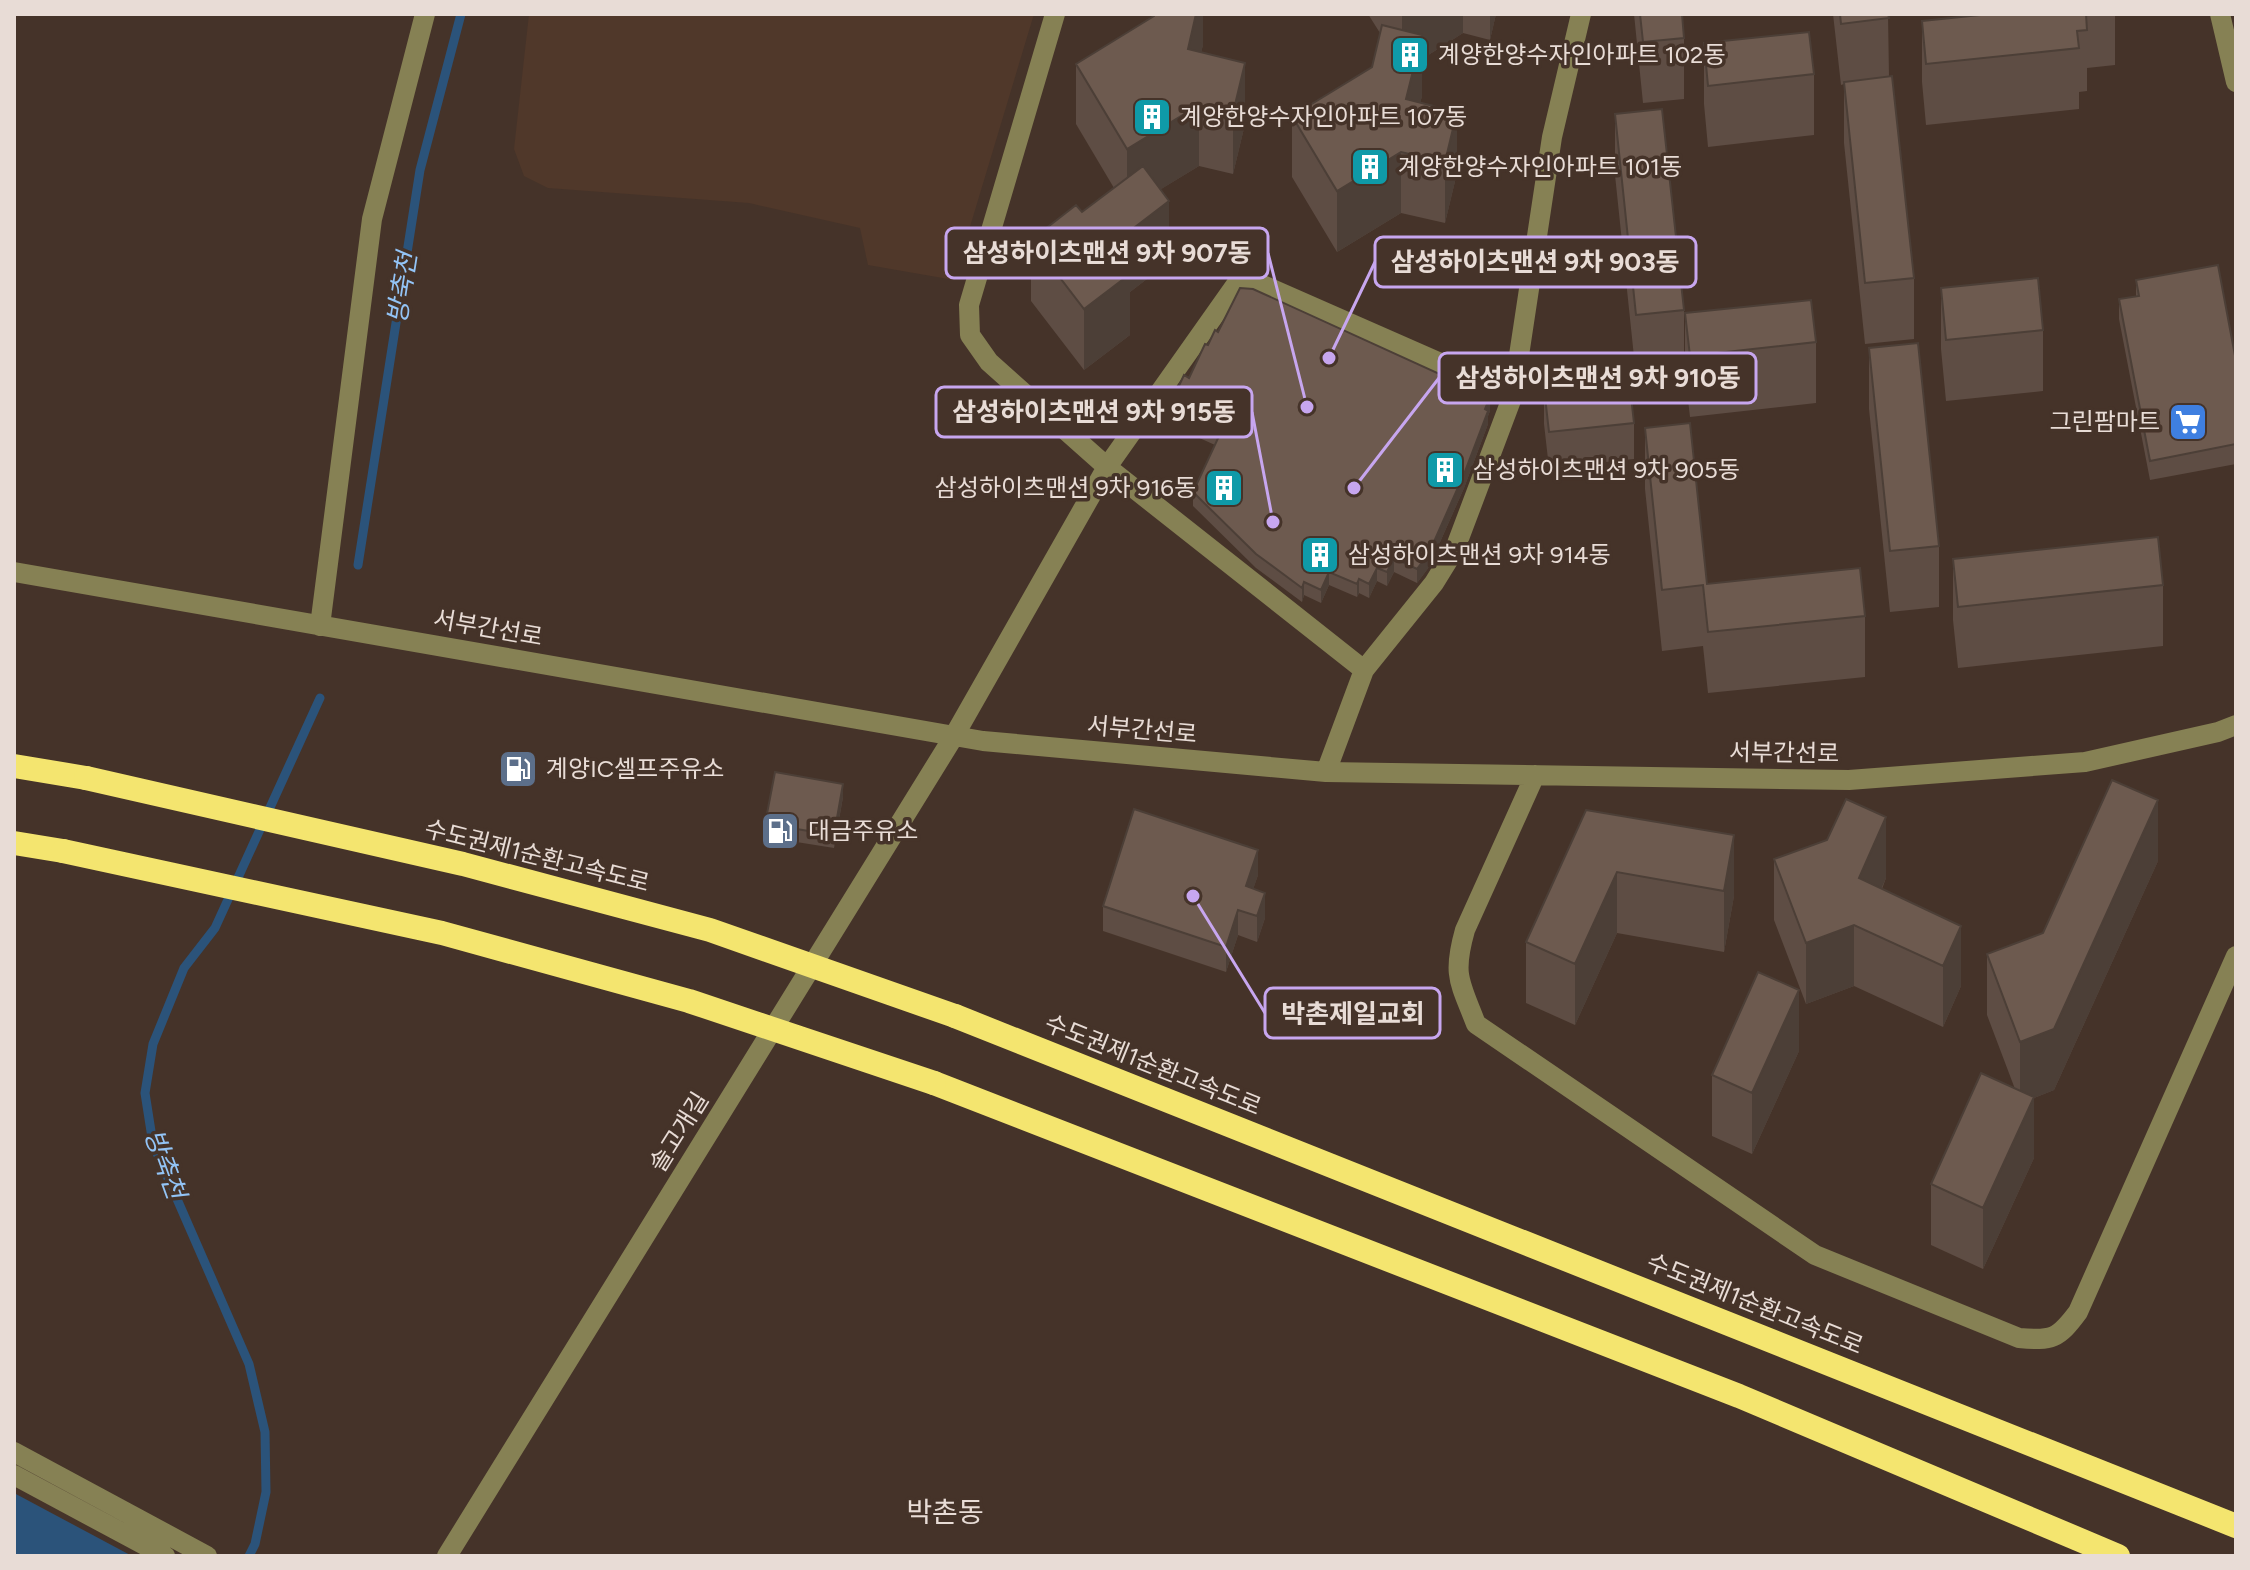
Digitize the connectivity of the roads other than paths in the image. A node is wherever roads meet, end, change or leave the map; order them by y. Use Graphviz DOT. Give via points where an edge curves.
graph roads {
  1 [pos="425,14"];
  2 [pos="1055,14"];
  3 [pos="1581,14"];
  4 [pos="2220,14"];
  5 [pos="2236,82"];
  6 [pos="1513,395"];
  7 [pos="1107,467"];
  8 [pos="14,572"];
  9 [pos="320,626"];
  10 [pos="1364,670"];
  11 [pos="2236,725"];
  12 [pos="954,736"];
  13 [pos="14,766"];
  14 [pos="1326,772"];
  15 [pos="1535,775"];
  16 [pos="14,843"];
  17 [pos="2236,956"];
  18 [pos="14,1452"];
  19 [pos="14,1475"];
  20 [pos="2236,1526"];
  21 [pos="165,1556"];
  22 [pos="207,1556"];
  23 [pos="447,1556"];
  24 [pos="2118,1556"];
  1 -- 9 [label="street" via="372,219"];
  2 -- 7 [label="street" via="969,305 970,335 989,362"];
  3 -- 6 [label="street" via="1552,137"];
  4 -- 5 [label="street"];
  6 -- 7 [label="street" via="1242,276"];
  6 -- 10 [label="street" via="1455,549"];
  7 -- 10 [label="street"];
  7 -- 12 [label="street"];
  8 -- 9 [label="street, 서부간선로"];
  9 -- 12 [label="street, 서부간선로"];
  10 -- 14 [label="street"];
  11 -- 15 [label="street, 서부간선로" via="2085,762 1849,780"];
  12 -- 14 [label="street, 서부간선로"];
  12 -- 23 [label="street, 솔고개길"];
  13 -- 20 [label="highway, 수도권제1순환고속도로, bridge" via="463,864 710,930 955,1016"];
  14 -- 15 [label="street, 서부간선로"];
  15 -- 17 [label="street" via="1458,956 1457,975 1476,1024 1815,1255 2019,1338 2044,1340 2063,1333 2078,1312"];
  16 -- 24 [label="highway, bridge" via="442,933 689,1001 934,1083 1739,1396"];
  18 -- 22 [label="street"];
  19 -- 21 [label="street"];
}
